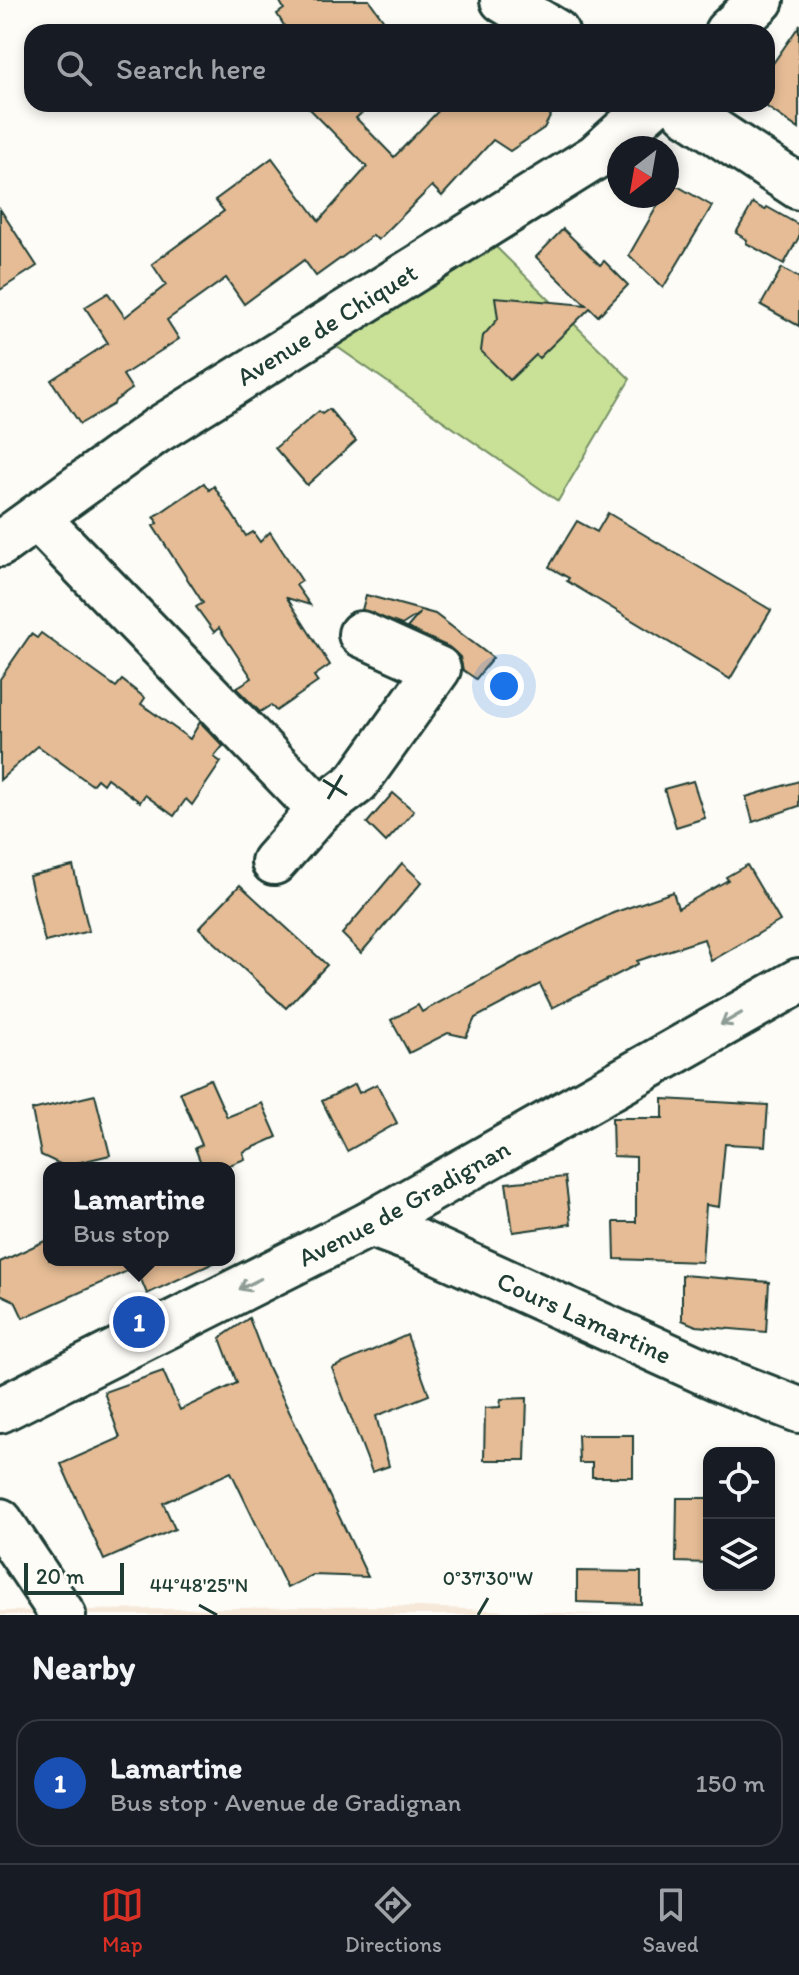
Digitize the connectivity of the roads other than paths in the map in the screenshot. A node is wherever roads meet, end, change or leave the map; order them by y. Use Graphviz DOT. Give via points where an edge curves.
graph roads {
  1 [pos="503,0"];
  2 [pos="761,0"];
  3 [pos="543,24"];
  4 [pos="736,24"];
  5 [pos="645,112"];
  6 [pos="687,112"];
  7 [pos="799,187"];
  8 [pos="37,518"];
  9 [pos="0,544"];
  10 [pos="361,634"];
  11 [pos="320,810"];
  12 [pos="274,862"];
  13 [pos="797,986"];
  14 [pos="370,1224"];
  15 [pos="0,1410"];
  16 [pos="799,1410"];
  17 [pos="0,1521"];
  18 [pos="63,1615"];
  1 -- 3 [label="street"];
  2 -- 4 [label="street"];
  5 -- 8 [label="street, Avenue de Chiquet" via="595,157 156,431"];
  6 -- 7 [label="street"];
  8 -- 9 [label="street, Avenue de Chiquet"];
  8 -- 11 [label="street"];
  10 -- 11 [label="street" via="438,669 357,782"];
  11 -- 12 [label="street"];
  13 -- 14 [label="street, Avenue de Gradignan, one-way"];
  14 -- 15 [label="street, Avenue de Gradignan, one-way"];
  14 -- 16 [label="street, Cours Lamartine"];
  17 -- 18 [label="street"];
}
